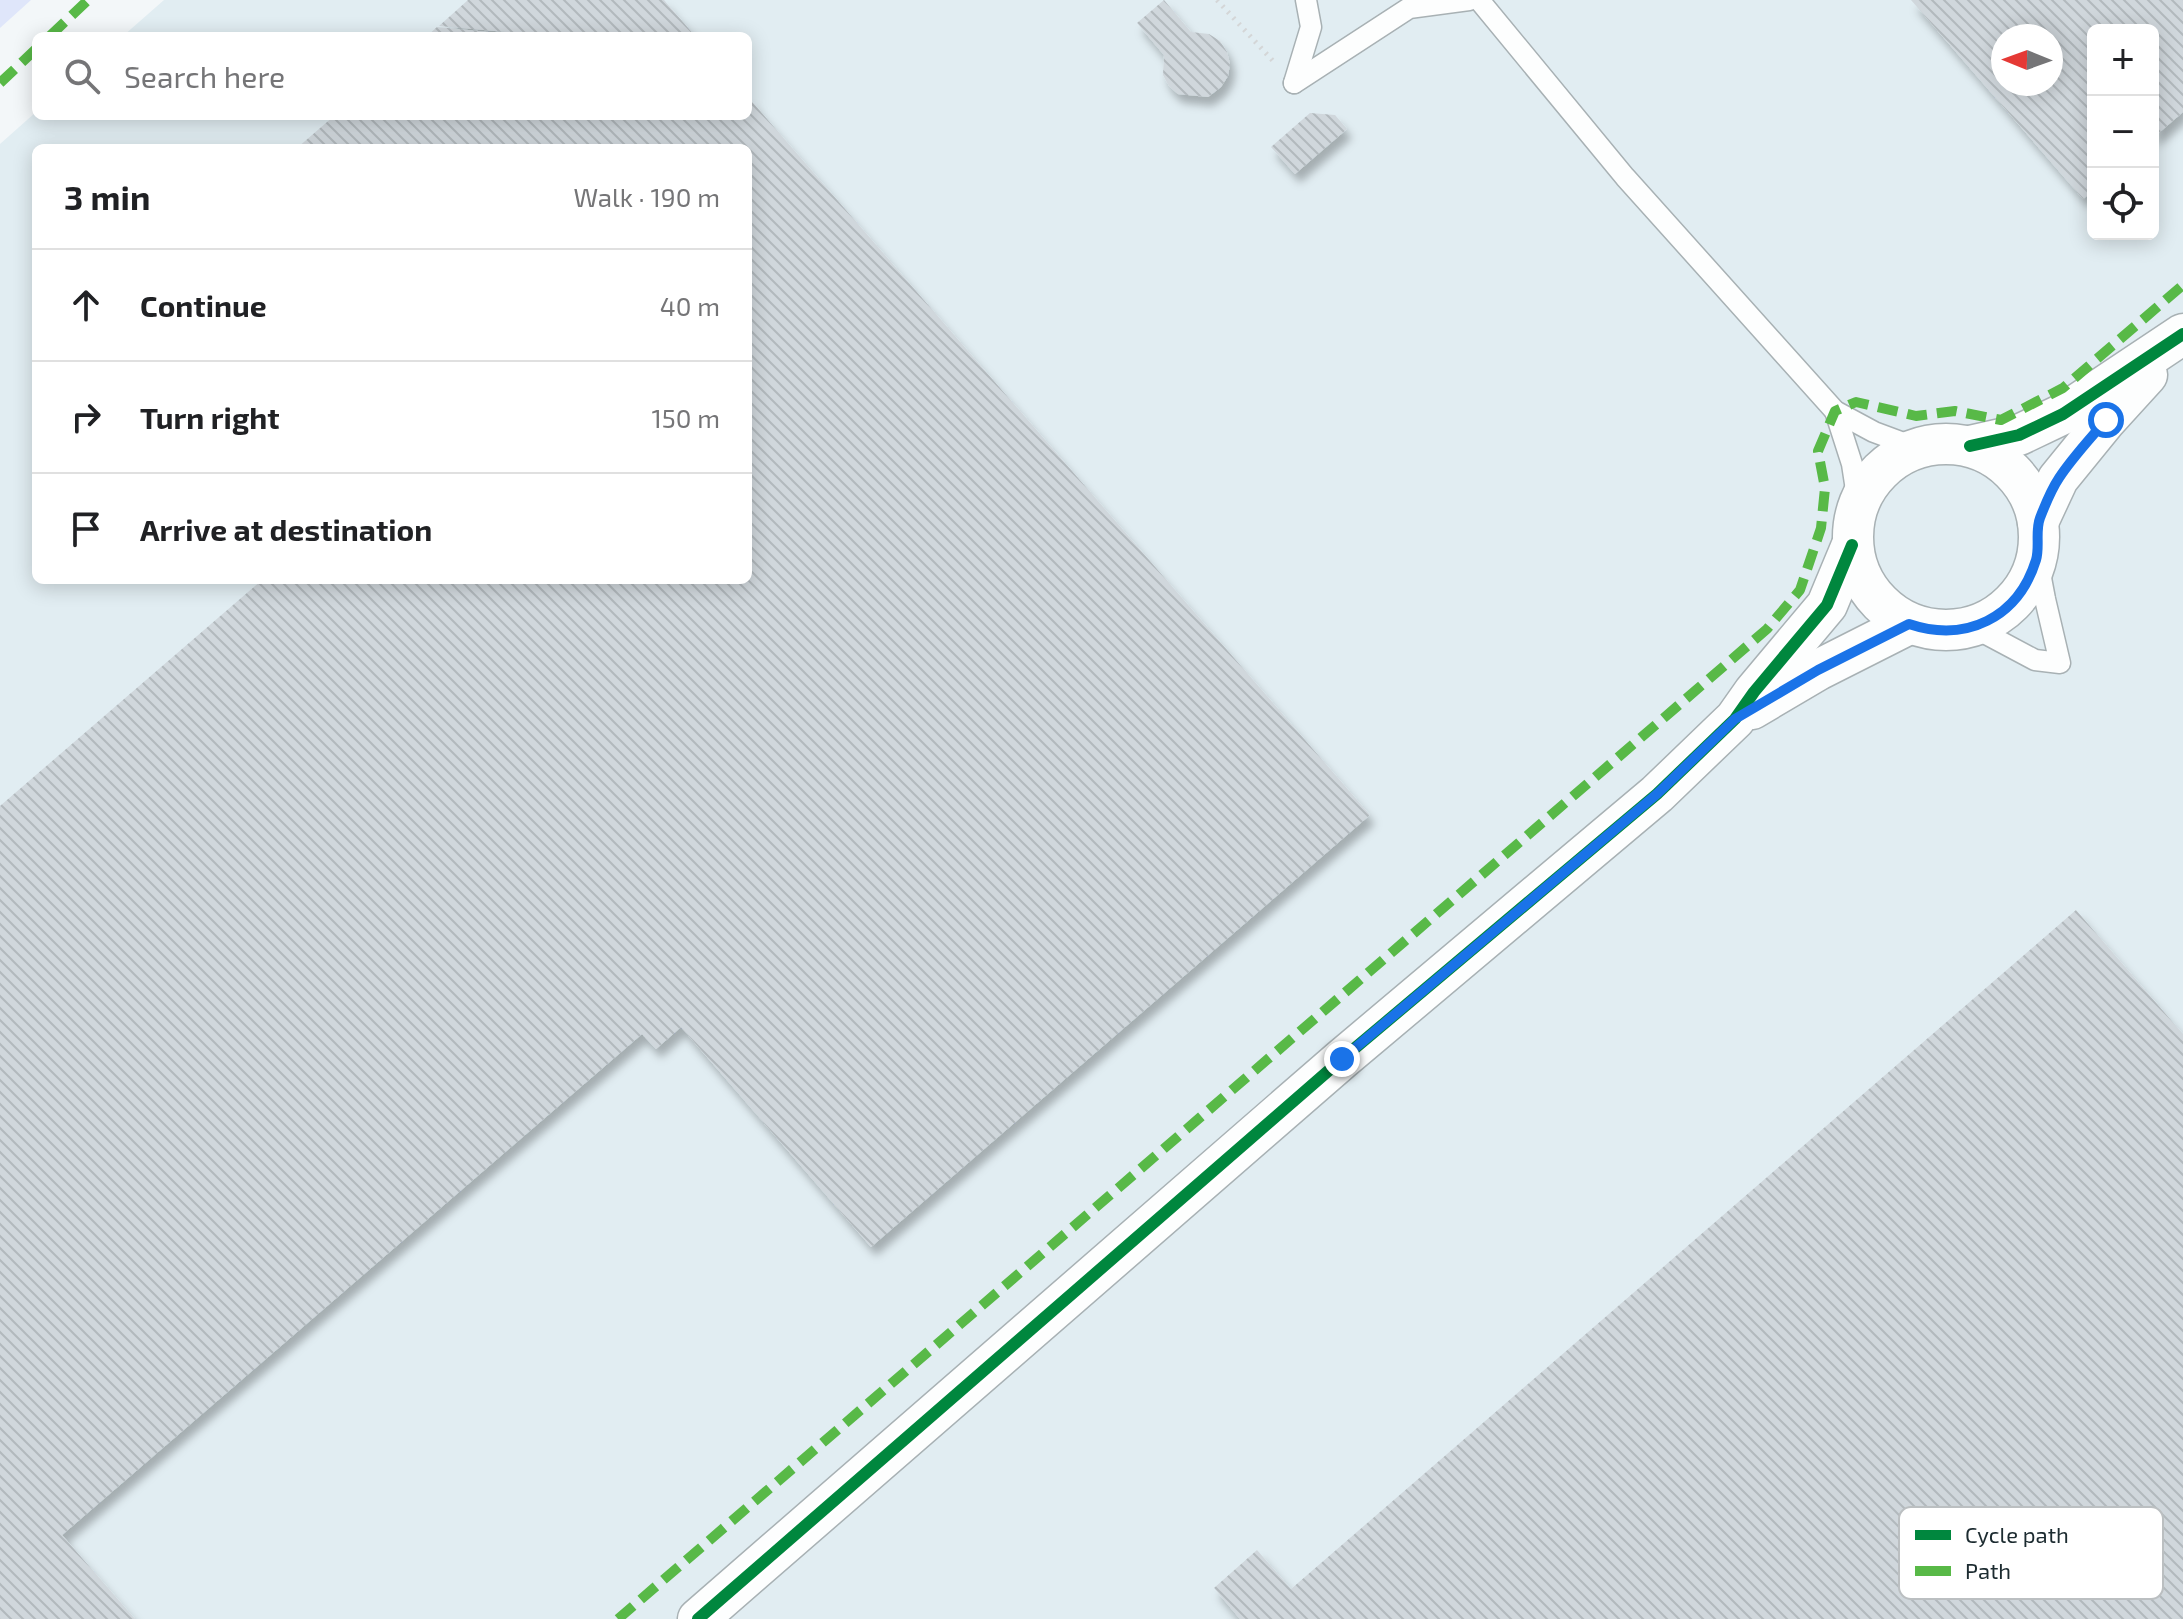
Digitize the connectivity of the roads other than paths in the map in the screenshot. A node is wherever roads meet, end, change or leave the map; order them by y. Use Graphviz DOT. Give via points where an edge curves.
graph roads {
  1 [pos="1306,0"];
  2 [pos="1469,0"];
  3 [pos="1479,0"];
  4 [pos="2183,334"];
  5 [pos="1835,411"];
  6 [pos="1970,446"];
  7 [pos="1917,448"];
  8 [pos="1858,503"];
  9 [pos="2038,539"];
  10 [pos="1852,545"];
  11 [pos="1909,624"];
  12 [pos="1973,627"];
  13 [pos="1735,719"];
  14 [pos="698,1619"];
  1 -- 2 [label="lane" via="1311,27 1294,83 1409,8"];
  3 -- 5 [label="lane" via="1625,177"];
  4 -- 6 [label="street" via="2063,414 2019,435"];
  4 -- 9 [label="street" via="2058,479"];
  5 -- 7 [label="lane"];
  5 -- 8 [label="lane"];
  6 -- 7 [label="street" via="1942,443"];
  6 -- 9 [label="street" via="1992,455 2028,491"];
  7 -- 8 [label="street" via="1884,467"];
  8 -- 10 [label="street"];
  9 -- 12 [label="street" via="2026,585 1999,615"];
  9 -- 12 [label="lane" via="2060,663 2035,660"];
  10 -- 11 [label="street" via="1866,587"];
  10 -- 13 [label="street" via="1827,605"];
  11 -- 12 [label="street" via="1952,631"];
  11 -- 13 [label="street"];
  13 -- 14 [label="street" via="1657,794 1342,1059"];
}
